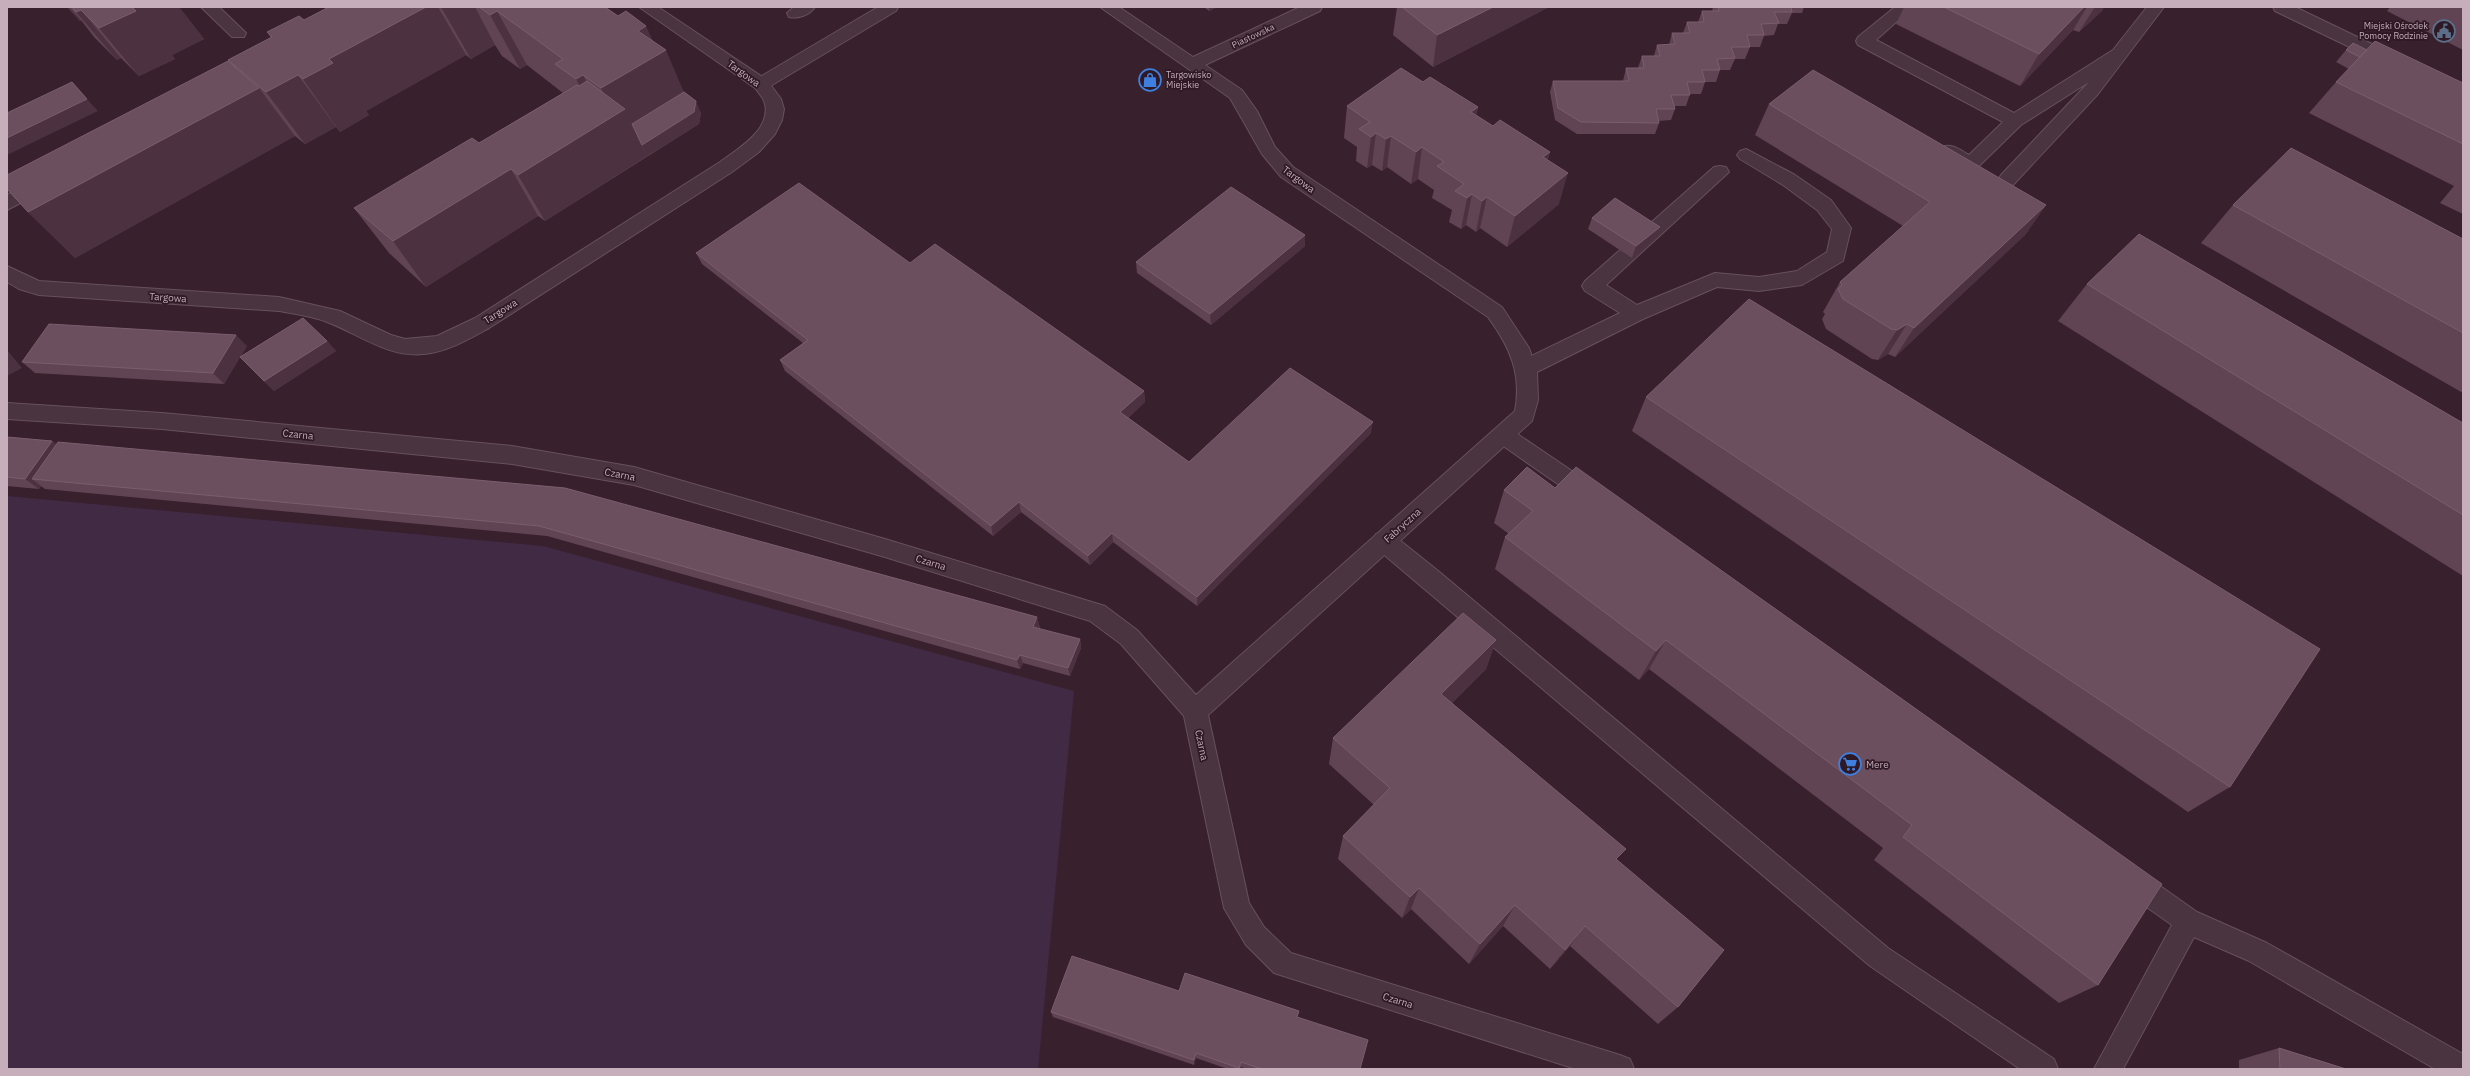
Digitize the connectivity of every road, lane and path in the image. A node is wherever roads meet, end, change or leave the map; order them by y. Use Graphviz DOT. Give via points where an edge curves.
graph roads {
  1 [pos="210,7"];
  2 [pos="647,7"];
  3 [pos="890,7"];
  4 [pos="1108,7"];
  5 [pos="1314,7"];
  6 [pos="1905,7"];
  7 [pos="2154,8"];
  8 [pos="2291,9"];
  9 [pos="238,33"];
  10 [pos="2120,54"];
  11 [pos="1192,64"];
  12 [pos="2406,68"];
  13 [pos="761,84"];
  14 [pos="2015,121"];
  15 [pos="1937,145"];
  16 [pos="1746,155"];
  17 [pos="1720,172"];
  18 [pos="56,176"];
  19 [pos="2007,180"];
  20 [pos="7,203"];
  21 [pos="7,272"];
  22 [pos="1495,312"];
  23 [pos="1636,314"];
  24 [pos="1526,368"];
  25 [pos="7,411"];
  26 [pos="1503,435"];
  27 [pos="1607,508"];
  28 [pos="1384,541"];
  29 [pos="1195,711"];
  30 [pos="2110,866"];
  31 [pos="2188,921"];
  32 [pos="1620,1069"];
  33 [pos="2044,1069"];
  34 [pos="2108,1069"];
  35 [pos="2462,1069"];
  1 -- 9 [label="street"];
  2 -- 13 [label="street, Targowa"];
  3 -- 13 [label="street"];
  4 -- 11 [label="street, Targowa"];
  5 -- 11 [label="street, Piastowska"];
  6 -- 14 [label="street" via="1864,41"];
  7 -- 10 [label="street"];
  8 -- 12 [label="street"];
  10 -- 14 [label="street"];
  10 -- 19 [label="street" via="2092,90"];
  11 -- 22 [label="street, Targowa" via="1236,94 1268,150 1287,172"];
  13 -- 21 [label="street, Targowa" via="773,101 773,121 758,142 740,157 482,323 444,342 416,347 399,345 333,316 305,308 279,304 39,288 26,284"];
  14 -- 15 [label="street" via="1971,164"];
  16 -- 23 [label="street" via="1789,180 1824,205 1842,228 1836,256 1802,278 1760,284 1715,280"];
  17 -- 23 [label="street" via="1592,286"];
  18 -- 20 [label="street"];
  22 -- 24 [label="street, Fabryczna" via="1515,338"];
  23 -- 24 [label="street"];
  24 -- 26 [label="street, Fabryczna" via="1530,396 1525,415"];
  25 -- 29 [label="street, Czarna" via="162,421 512,455 634,476 1097,612 1129,637"];
  26 -- 27 [label="street"];
  26 -- 28 [label="street, Fabryczna"];
  28 -- 29 [label="street, Fabryczna"];
  28 -- 33 [label="street" via="1879,956"];
  29 -- 32 [label="street, Czarna" via="1237,908 1255,936 1283,964"];
  30 -- 31 [label="street"];
  31 -- 34 [label="street"];
  31 -- 35 [label="street" via="2258,952"];
}
